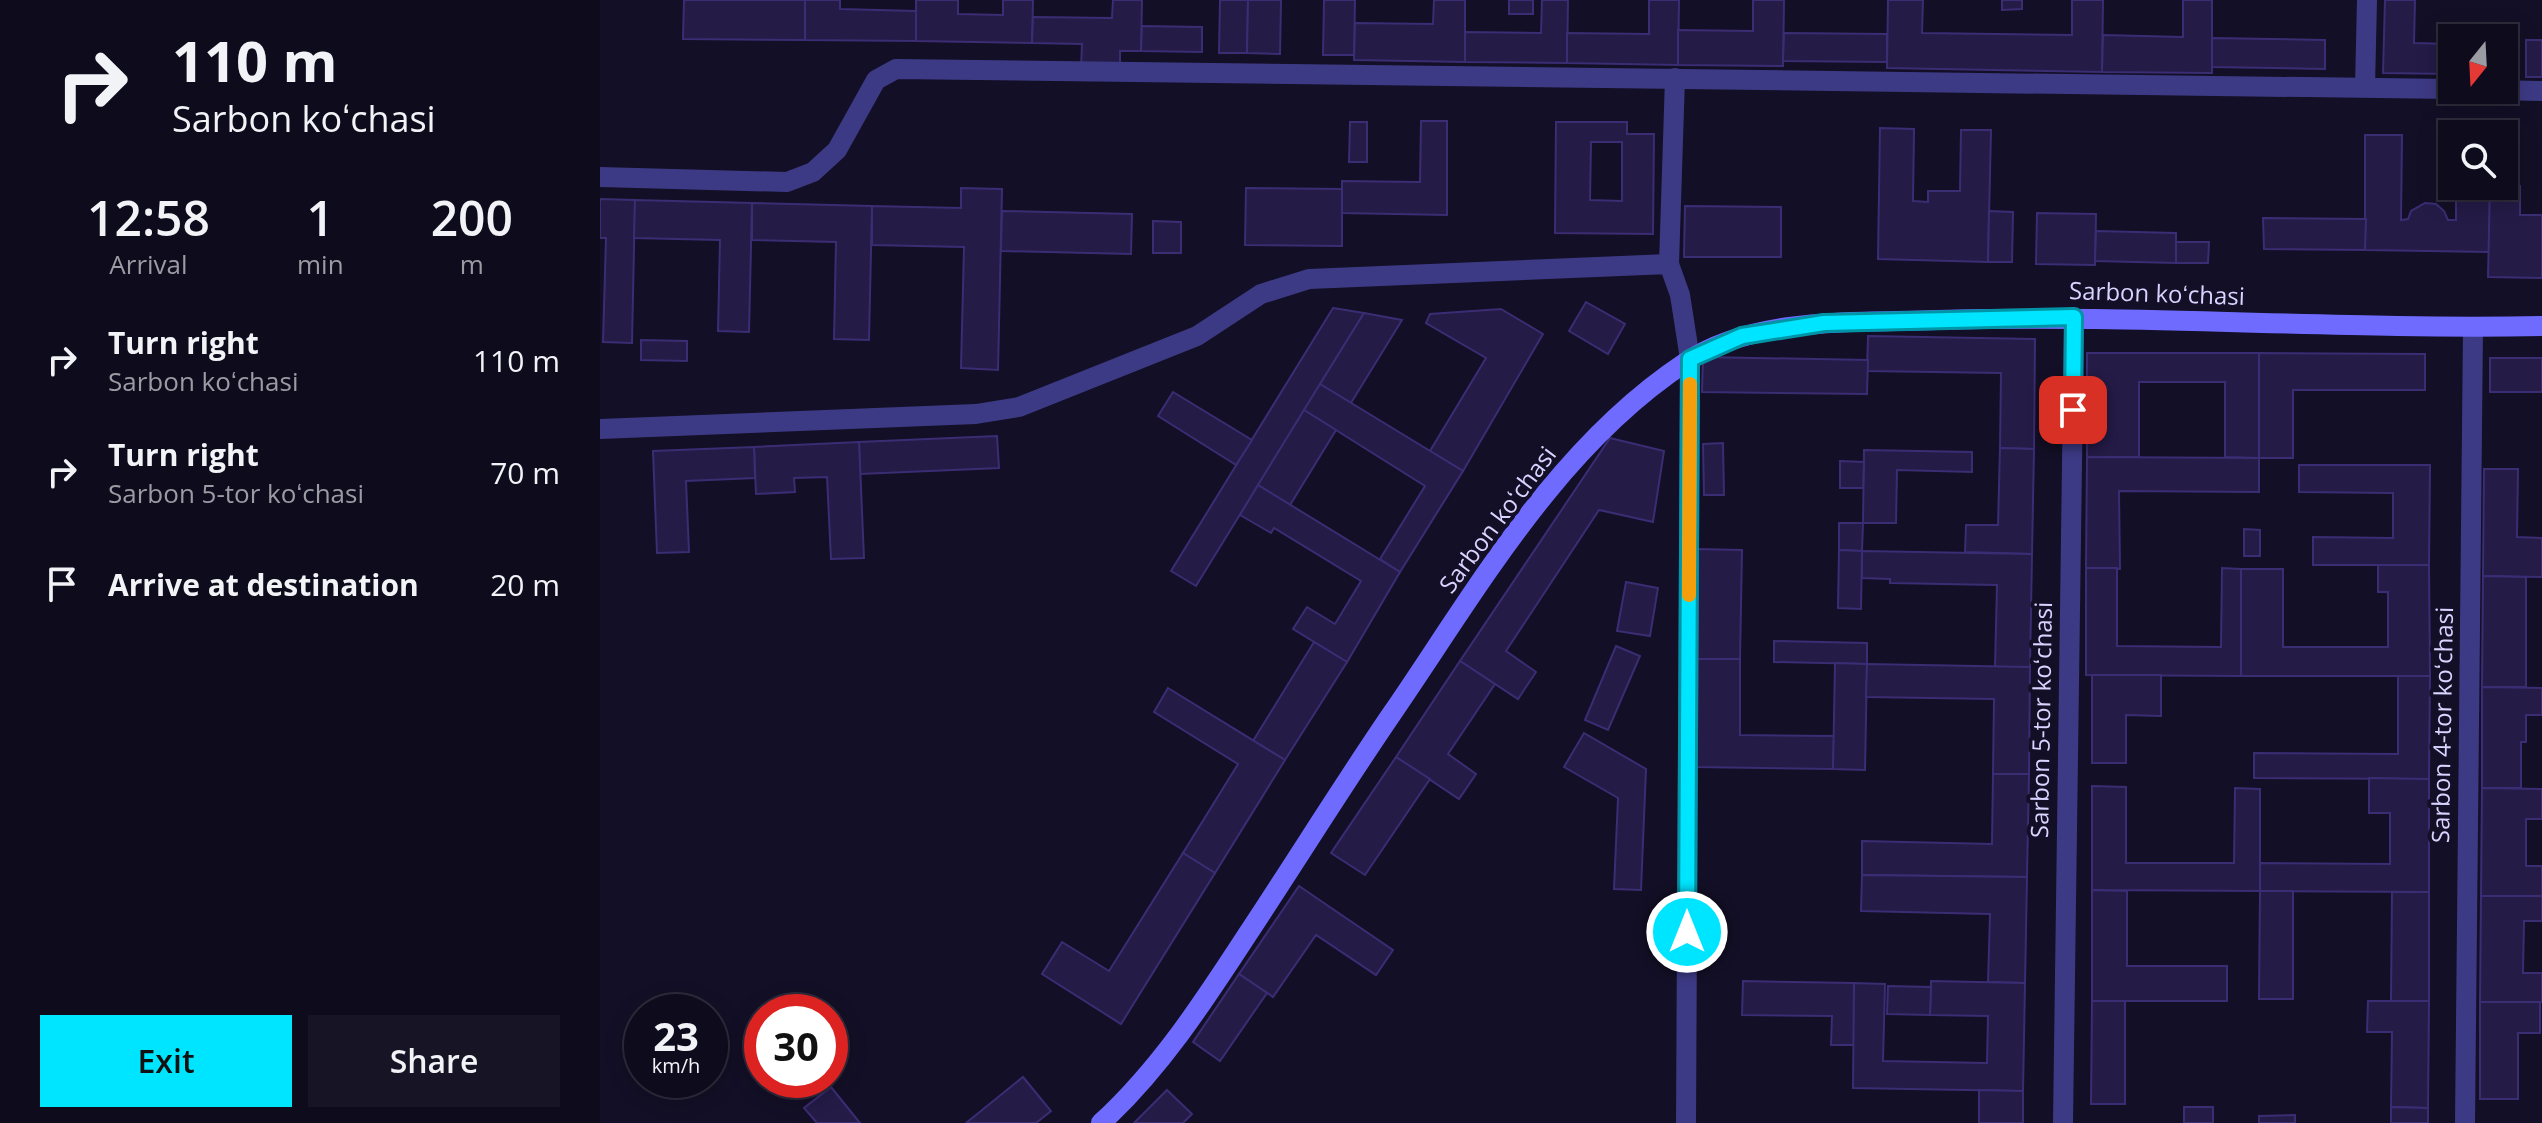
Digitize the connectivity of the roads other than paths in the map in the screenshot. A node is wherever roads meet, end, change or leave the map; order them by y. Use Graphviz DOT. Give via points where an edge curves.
graph roads {
  1 [pos="2367,0"];
  2 [pos="1675,78"];
  3 [pos="2365,87"];
  4 [pos="2438,89"];
  5 [pos="2518,91"];
  6 [pos="2542,91"];
  7 [pos="600,177"];
  8 [pos="1669,264"];
  9 [pos="2074,317"];
  10 [pos="2542,326"];
  11 [pos="2473,327"];
  12 [pos="1690,359"];
  13 [pos="600,429"];
  14 [pos="1101,1123"];
  15 [pos="1686,1123"];
  16 [pos="2063,1123"];
  17 [pos="2465,1123"];
  1 -- 3 [label="street"];
  2 -- 3 [label="street"];
  2 -- 7 [label="street" via="896,69 876,80 837,150 813,172 787,182"];
  2 -- 8 [label="street"];
  3 -- 4 [label="street"];
  5 -- 6 [label="street"];
  8 -- 12 [label="street" via="1680,295"];
  8 -- 13 [label="street" via="1309,279 1261,294 1197,336 1019,407 976,414"];
  9 -- 11 [label="street, Sarbon koʻchasi"];
  9 -- 12 [label="street, Sarbon koʻchasi" via="1824,323 1742,336"];
  9 -- 16 [label="street, Sarbon 5-tor koʻchasi"];
  10 -- 11 [label="street, Sarbon koʻchasi"];
  11 -- 17 [label="street, Sarbon 4-tor koʻchasi"];
  12 -- 14 [label="street, Sarbon koʻchasi" via="1632,401 1562,472 1389,718 1187,1027"];
  12 -- 15 [label="street"];
}
